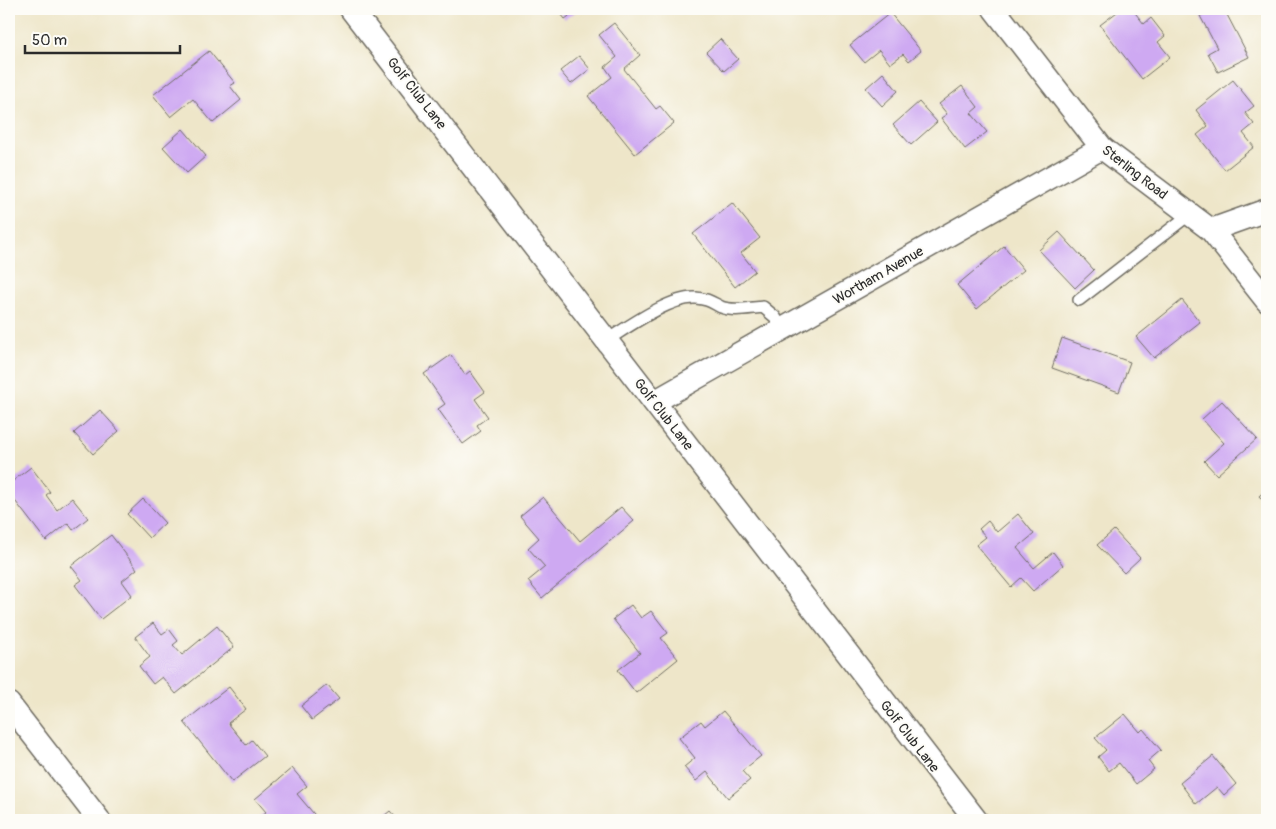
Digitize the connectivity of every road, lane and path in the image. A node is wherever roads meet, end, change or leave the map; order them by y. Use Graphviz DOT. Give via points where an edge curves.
graph roads {
  1 [pos="351,9"];
  2 [pos="994,9"];
  3 [pos="1102,148"];
  4 [pos="1267,210"];
  5 [pos="1190,214"];
  6 [pos="1211,230"];
  7 [pos="1079,300"];
  8 [pos="1267,302"];
  9 [pos="784,329"];
  10 [pos="607,340"];
  11 [pos="654,402"];
  12 [pos="9,704"];
  13 [pos="99,820"];
  14 [pos="976,820"];
  1 -- 10 [label="street, Golf Club Lane"];
  2 -- 3 [label="street, Sterling Road"];
  3 -- 5 [label="street, Sterling Road"];
  3 -- 9 [label="street, Wortham Avenue"];
  4 -- 6 [label="street"];
  5 -- 6 [label="street, Sterling Road"];
  5 -- 7 [label="lane"];
  6 -- 8 [label="street, Sterling Road"];
  9 -- 10 [label="lane" via="763,306 722,308 709,299 693,298 673,302"];
  9 -- 11 [label="street, Wortham Avenue"];
  10 -- 11 [label="street, Golf Club Lane"];
  11 -- 14 [label="street, Golf Club Lane"];
  12 -- 13 [label="street"];
}
